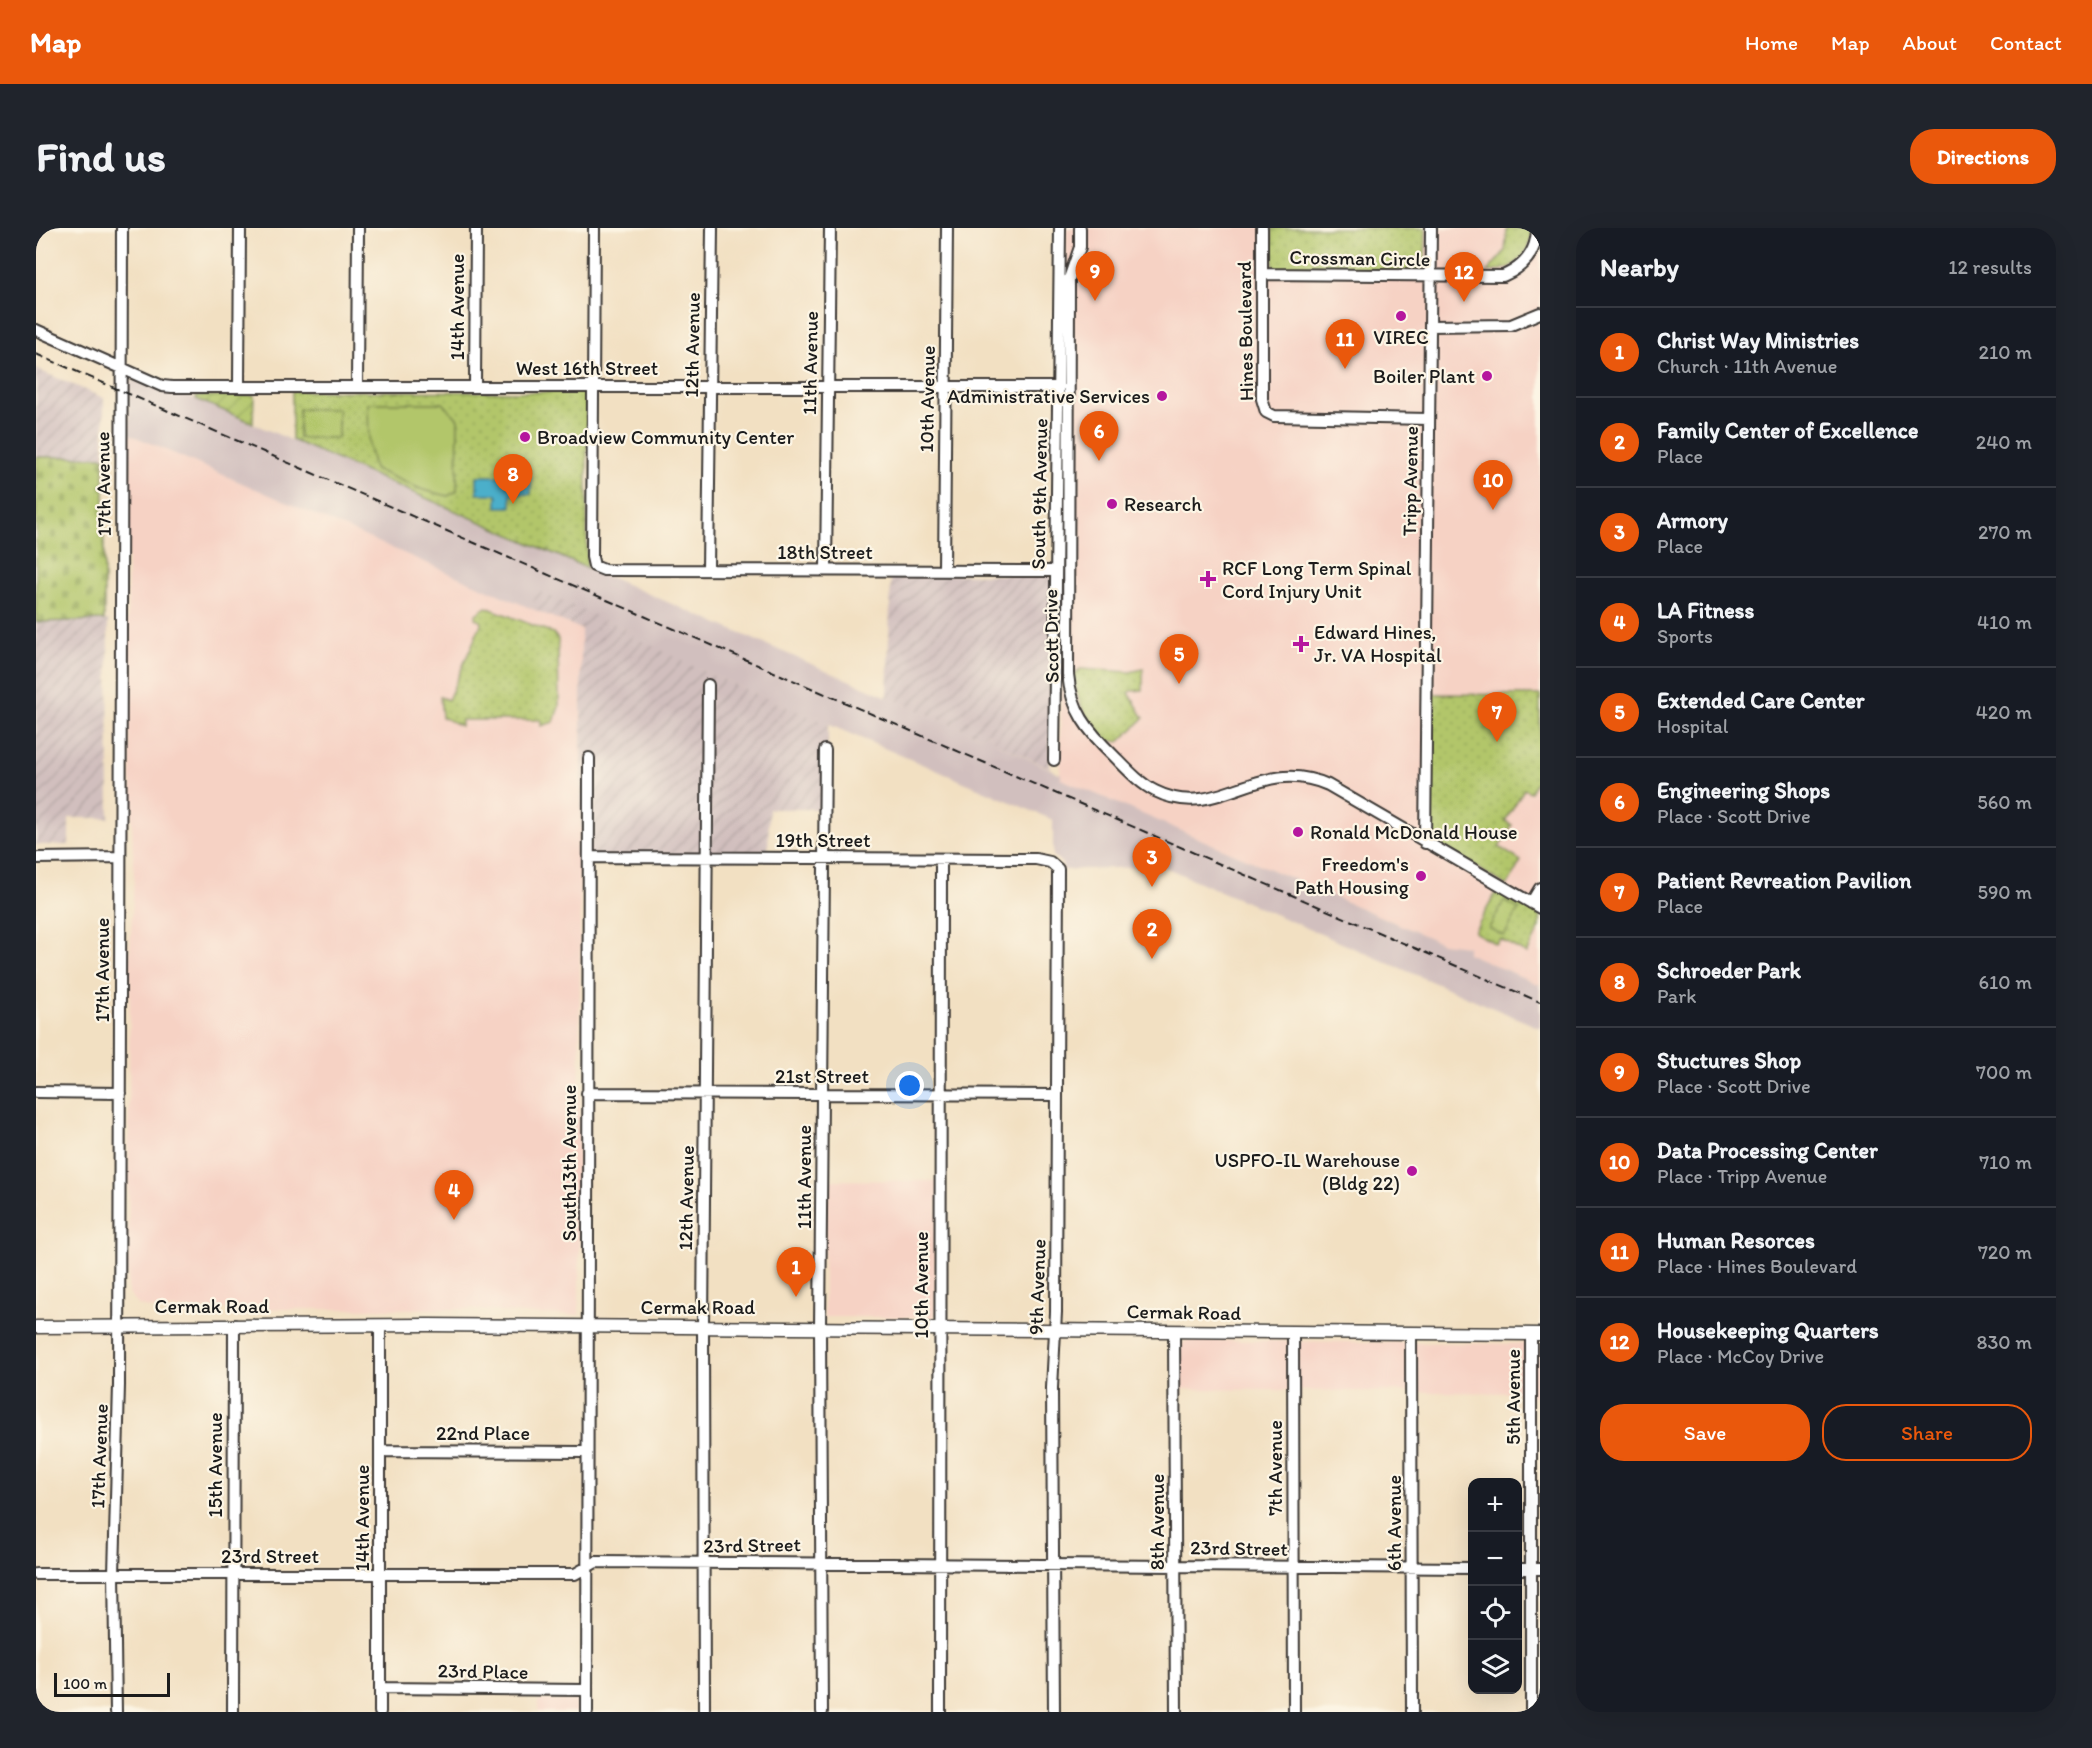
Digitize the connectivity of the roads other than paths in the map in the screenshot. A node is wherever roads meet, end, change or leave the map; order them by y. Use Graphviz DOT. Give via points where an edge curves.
graph roads {
  1 [pos="122,228"];
  2 [pos="240,228"];
  3 [pos="358,228"];
  4 [pos="476,228"];
  5 [pos="594,228"];
  6 [pos="712,228"];
  7 [pos="830,228"];
  8 [pos="947,228"];
  9 [pos="1060,228"];
  10 [pos="1080,228"];
  11 [pos="1262,228"];
  12 [pos="1431,228"];
  13 [pos="1537,228"];
  14 [pos="1262,274"];
  15 [pos="1431,277"];
  16 [pos="1540,313"];
  17 [pos="1430,326"];
  18 [pos="36,330"];
  19 [pos="120,366"];
  20 [pos="593,386"];
  21 [pos="710,386"];
  22 [pos="827,386"];
  23 [pos="239,387"];
  24 [pos="357,387"];
  25 [pos="475,387"];
  26 [pos="945,387"];
  27 [pos="1059,387"];
  28 [pos="1429,419"];
  29 [pos="708,570"];
  30 [pos="826,570"];
  31 [pos="944,570"];
  32 [pos="1056,571"];
  33 [pos="708,685"];
  34 [pos="825,750"];
  35 [pos="589,758"];
  36 [pos="1054,760"];
  37 [pos="1425,843"];
  38 [pos="589,857"];
  39 [pos="706,857"];
  40 [pos="36,858"];
  41 [pos="120,858"];
  42 [pos="824,859"];
  43 [pos="941,859"];
  44 [pos="1055,865"];
  45 [pos="1540,888"];
  46 [pos="1536,906"];
  47 [pos="36,1092"];
  48 [pos="120,1092"];
  49 [pos="587,1093"];
  50 [pos="705,1094"];
  51 [pos="822,1094"];
  52 [pos="940,1094"];
  53 [pos="1057,1095"];
  54 [pos="380,1325"];
  55 [pos="234,1326"];
  56 [pos="586,1326"];
  57 [pos="36,1327"];
  58 [pos="119,1327"];
  59 [pos="703,1327"];
  60 [pos="820,1328"];
  61 [pos="938,1329"];
  62 [pos="1054,1330"];
  63 [pos="1174,1331"];
  64 [pos="1293,1332"];
  65 [pos="1412,1333"];
  66 [pos="1535,1334"];
  67 [pos="380,1451"];
  68 [pos="586,1452"];
  69 [pos="821,1562"];
  70 [pos="704,1564"];
  71 [pos="939,1564"];
  72 [pos="1054,1564"];
  73 [pos="1175,1565"];
  74 [pos="1294,1567"];
  75 [pos="1412,1567"];
  76 [pos="586,1568"];
  77 [pos="1468,1568"];
  78 [pos="1535,1569"];
  79 [pos="233,1573"];
  80 [pos="36,1574"];
  81 [pos="114,1574"];
  82 [pos="380,1574"];
  83 [pos="380,1688"];
  84 [pos="586,1690"];
  85 [pos="116,1712"];
  86 [pos="233,1712"];
  87 [pos="380,1712"];
  88 [pos="586,1712"];
  89 [pos="704,1712"];
  90 [pos="822,1712"];
  91 [pos="940,1712"];
  92 [pos="1054,1712"];
  93 [pos="1176,1712"];
  94 [pos="1294,1712"];
  95 [pos="1412,1712"];
  96 [pos="1531,1712"];
  1 -- 19 [label="street, 17th Avenue"];
  2 -- 23 [label="street"];
  3 -- 24 [label="street"];
  4 -- 25 [label="street, 14th Avenue"];
  5 -- 20 [label="street"];
  6 -- 21 [label="street, 12th Avenue"];
  7 -- 22 [label="street, 11th Avenue"];
  8 -- 26 [label="street, 10th Avenue"];
  9 -- 27 [label="street, South 9th Avenue"];
  10 -- 37 [label="street, Scott Drive" via="1080,247 1069,279 1068,652 1069,687 1079,717 1138,780 1163,795 1201,800 1271,777 1308,777"];
  11 -- 14 [label="street, Hines Boulevard"];
  12 -- 15 [label="street, Tripp Avenue"];
  13 -- 15 [label="street, Crossman Circle" via="1534,250 1511,273 1493,277"];
  14 -- 15 [label="street, Crossman Circle"];
  14 -- 28 [label="street, Hines Boulevard" via="1262,399 1266,412 1274,416"];
  15 -- 17 [label="street, Tripp Avenue"];
  16 -- 17 [label="street" via="1511,325"];
  17 -- 28 [label="street, Tripp Avenue"];
  18 -- 19 [label="street, West 16th Street"];
  19 -- 23 [label="street, West 16th Street" via="162,386"];
  19 -- 41 [label="street, 17th Avenue"];
  20 -- 21 [label="street, West 16th Street"];
  20 -- 25 [label="street, West 16th Street"];
  20 -- 29 [label="street, 18th Street" via="594,566 604,570"];
  21 -- 22 [label="street, West 16th Street"];
  21 -- 29 [label="street, 12th Avenue"];
  22 -- 26 [label="street, West 16th Street"];
  22 -- 30 [label="street, 11th Avenue"];
  23 -- 24 [label="street, West 16th Street"];
  24 -- 25 [label="street, West 16th Street"];
  26 -- 27 [label="street, West 16th Street"];
  26 -- 31 [label="street, 10th Avenue"];
  27 -- 32 [label="street, South 9th Avenue"];
  28 -- 37 [label="street, Tripp Avenue"];
  29 -- 30 [label="street, 18th Street"];
  30 -- 31 [label="street, 18th Street"];
  31 -- 32 [label="street, 18th Street"];
  32 -- 36 [label="street, South 9th Avenue"];
  33 -- 39 [label="street, 12th Avenue"];
  34 -- 42 [label="street, 11th Avenue"];
  35 -- 38 [label="street, South13th Avenue"];
  37 -- 46 [label="street, Scott Drive"];
  38 -- 39 [label="street, 19th Street"];
  38 -- 49 [label="street, South13th Avenue"];
  39 -- 42 [label="street, 19th Street"];
  39 -- 50 [label="street, 12th Avenue"];
  40 -- 41 [label="street"];
  41 -- 48 [label="street, 17th Avenue"];
  42 -- 43 [label="street, 19th Street"];
  42 -- 51 [label="street, 11th Avenue"];
  43 -- 44 [label="street, 19th Street" via="1036,859"];
  43 -- 52 [label="street, 10th Avenue"];
  44 -- 53 [label="street, 9th Avenue" via="1060,880"];
  45 -- 46 [label="street"];
  47 -- 48 [label="street"];
  48 -- 58 [label="street, 17th Avenue"];
  49 -- 50 [label="street, 21st Street"];
  49 -- 56 [label="street, South13th Avenue"];
  50 -- 51 [label="street, 21st Street"];
  50 -- 59 [label="street, 12th Avenue"];
  51 -- 52 [label="street, 21st Street"];
  51 -- 60 [label="street, 11th Avenue"];
  52 -- 53 [label="street, 21st Street"];
  52 -- 61 [label="street, 10th Avenue"];
  53 -- 62 [label="street, 9th Avenue"];
  54 -- 55 [label="main road, Cermak Road"];
  54 -- 56 [label="main road, Cermak Road"];
  54 -- 67 [label="street, 14th Avenue"];
  55 -- 58 [label="main road, Cermak Road"];
  55 -- 79 [label="street, 15th Avenue"];
  56 -- 59 [label="main road, Cermak Road"];
  56 -- 68 [label="street, South13th Avenue"];
  57 -- 58 [label="main road, Cermak Road"];
  58 -- 81 [label="street, 17th Avenue"];
  59 -- 60 [label="main road, Cermak Road"];
  59 -- 70 [label="street, 12th Avenue"];
  60 -- 61 [label="main road, Cermak Road"];
  60 -- 69 [label="street, 11th Avenue"];
  61 -- 62 [label="main road, Cermak Road"];
  61 -- 71 [label="street, 10th Avenue"];
  62 -- 63 [label="main road, Cermak Road"];
  62 -- 72 [label="street, 9th Avenue"];
  63 -- 64 [label="main road, Cermak Road"];
  63 -- 73 [label="street, 8th Avenue"];
  64 -- 65 [label="main road, Cermak Road"];
  64 -- 74 [label="street, 7th Avenue"];
  65 -- 66 [label="main road, Cermak Road"];
  65 -- 75 [label="street, 6th Avenue"];
  66 -- 78 [label="street, 5th Avenue"];
  67 -- 68 [label="street, 22nd Place"];
  67 -- 82 [label="street, 14th Avenue"];
  68 -- 76 [label="street, South13th Avenue"];
  69 -- 70 [label="street, 23rd Street"];
  69 -- 71 [label="street, 23rd Street"];
  69 -- 90 [label="street, 11th Avenue"];
  70 -- 76 [label="street, 23rd Street" via="596,1563"];
  70 -- 89 [label="street, 12th Avenue"];
  71 -- 72 [label="street, 23rd Street"];
  71 -- 91 [label="street, 10th Avenue"];
  72 -- 73 [label="street, 23rd Street"];
  72 -- 92 [label="street, 9th Avenue"];
  73 -- 74 [label="street, 23rd Street"];
  73 -- 93 [label="street, 8th Avenue"];
  74 -- 75 [label="street, 23rd Street"];
  74 -- 94 [label="street, 7th Avenue"];
  75 -- 77 [label="street, 23rd Street"];
  75 -- 95 [label="street, 6th Avenue"];
  76 -- 82 [label="street, 23rd Street" via="576,1574"];
  76 -- 84 [label="street, South13th Avenue"];
  78 -- 96 [label="street, 5th Avenue"];
  79 -- 81 [label="street, 23rd Street"];
  79 -- 82 [label="street, 23rd Street"];
  79 -- 86 [label="street, 15th Avenue"];
  80 -- 81 [label="street, 23rd Street"];
  81 -- 85 [label="street, 17th Avenue"];
  82 -- 83 [label="street, 14th Avenue"];
  83 -- 84 [label="street, 23rd Place"];
  83 -- 87 [label="street, 14th Avenue"];
  84 -- 88 [label="street, South13th Avenue"];
}
